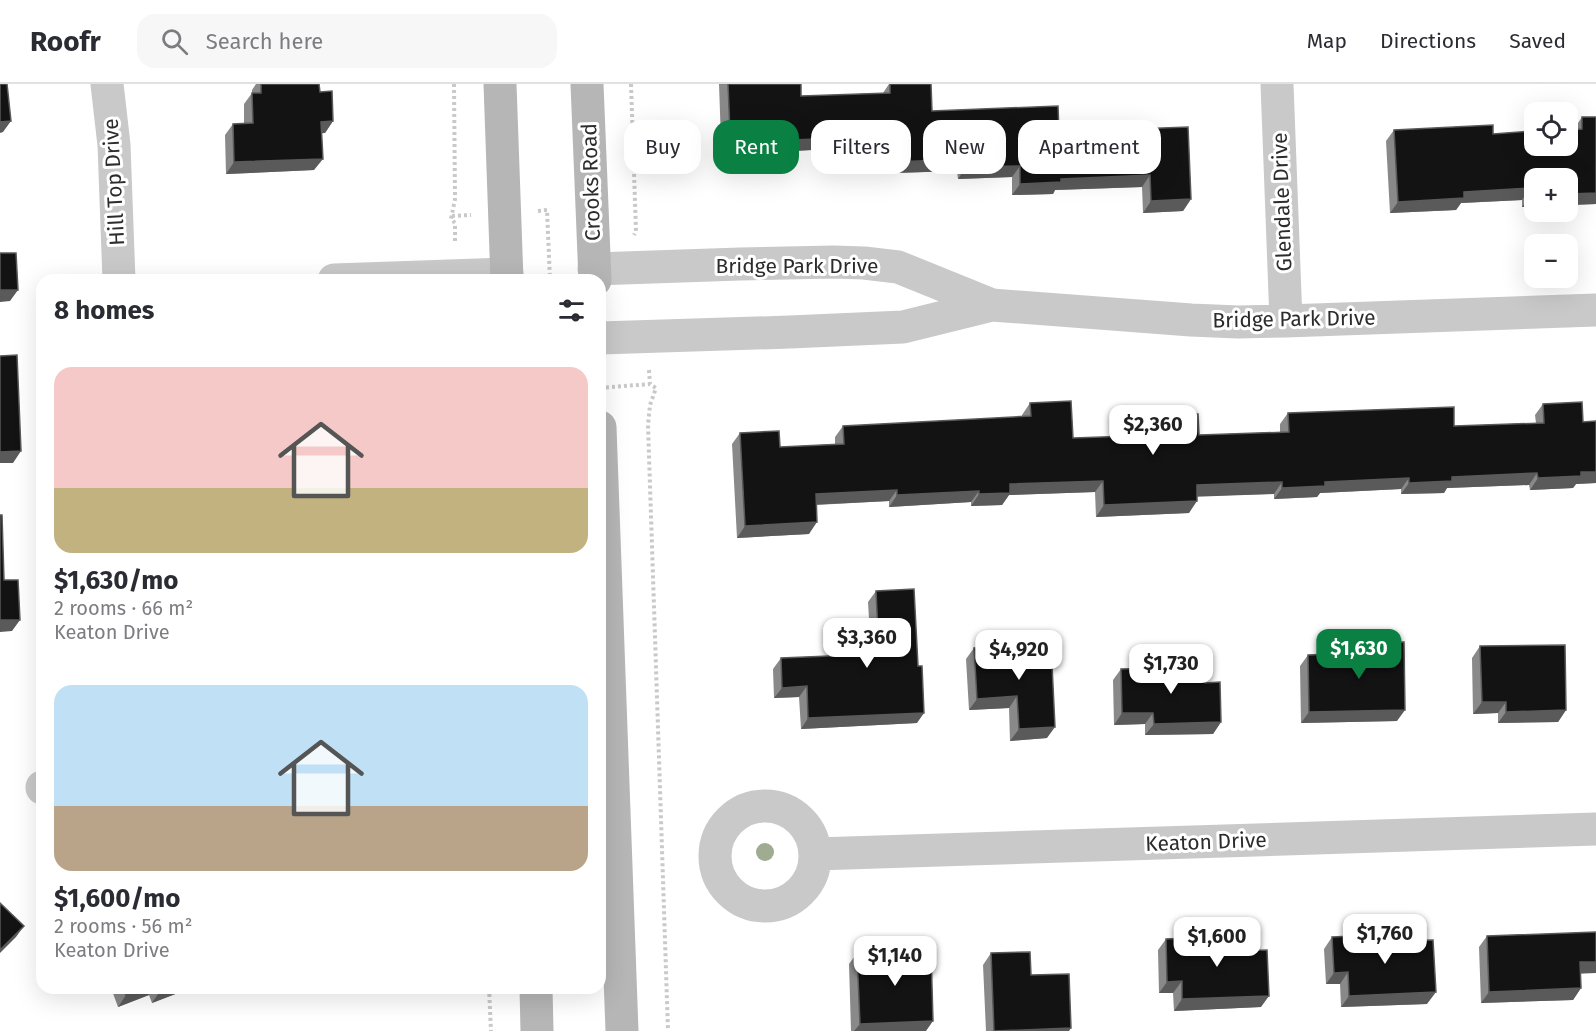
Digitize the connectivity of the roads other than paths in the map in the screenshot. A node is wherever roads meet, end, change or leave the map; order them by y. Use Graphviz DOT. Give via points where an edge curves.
graph roads {
  1 [pos="107,84"];
  2 [pos="500,84"];
  3 [pos="587,84"];
  4 [pos="1277,84"];
  5 [pos="119,274"];
  6 [pos="507,274"];
  7 [pos="595,274"];
  8 [pos="606,274"];
  9 [pos="992,305"];
  10 [pos="1596,310"];
  11 [pos="1286,321"];
  12 [pos="606,338"];
  13 [pos="606,592"];
  14 [pos="1596,830"];
  15 [pos="816,854"];
  16 [pos="536,994"];
  17 [pos="537,1031"];
  18 [pos="622,1031"];
  1 -- 5 [label="street, Hill Top Drive" via="114,145"];
  2 -- 6 [label="main road"];
  3 -- 7 [label="main road, Crooks Road"];
  4 -- 11 [label="street, Glendale Drive"];
  8 -- 9 [label="street, Bridge Park Drive" via="752,264 864,263 898,267"];
  9 -- 11 [label="street, Bridge Park Drive" via="1191,320"];
  9 -- 12 [label="street, Bridge Park Drive" via="903,327"];
  10 -- 11 [label="street, Bridge Park Drive"];
  13 -- 18 [label="main road"];
  14 -- 15 [label="street, Keaton Drive"];
  16 -- 17 [label="main road"];
}
